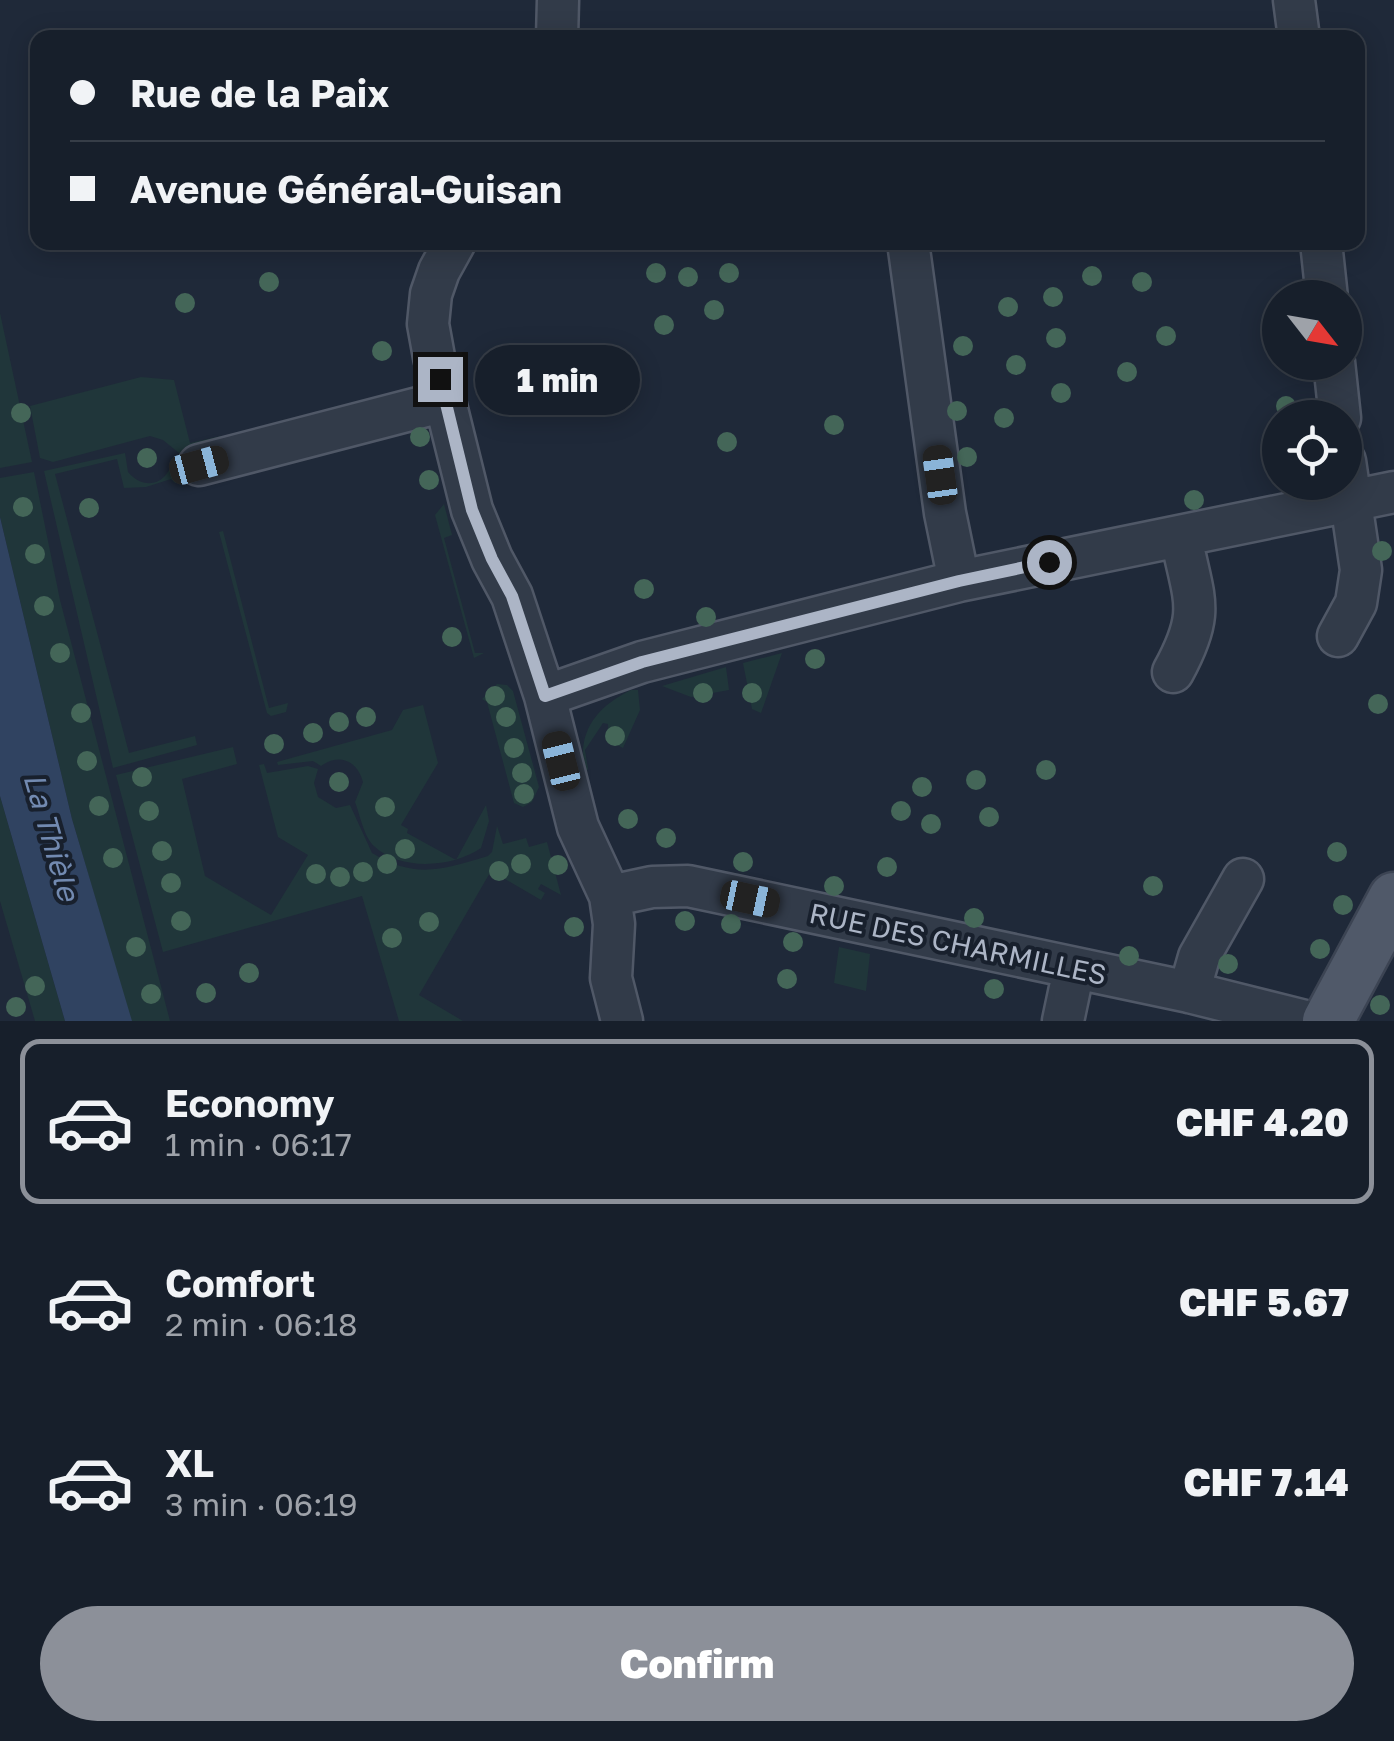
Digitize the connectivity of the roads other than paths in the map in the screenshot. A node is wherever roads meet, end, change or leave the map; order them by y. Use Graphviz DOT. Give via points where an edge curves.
graph roads {
  1 [pos="558,0"];
  2 [pos="1294,0"];
  3 [pos="557,30"];
  4 [pos="1297,30"];
  5 [pos="451,250"];
  6 [pos="909,250"];
  7 [pos="1322,250"];
  8 [pos="1325,280"];
  9 [pos="445,401"];
  10 [pos="199,465"];
  11 [pos="1394,492"];
  12 [pos="1349,501"];
  13 [pos="1180,536"];
  14 [pos="959,581"];
  15 [pos="1338,636"];
  16 [pos="1173,672"];
  17 [pos="545,696"];
  18 [pos="1243,879"];
  19 [pos="610,896"];
  20 [pos="1394,898"];
  21 [pos="1074,969"];
  22 [pos="1189,992"];
  23 [pos="622,1021"];
  24 [pos="1063,1021"];
  25 [pos="1305,1021"];
  26 [pos="1328,1021"];
  1 -- 3 [label="street"];
  2 -- 4 [label="street"];
  5 -- 9 [label="street" via="430,294 428,324"];
  6 -- 14 [label="street"];
  7 -- 8 [label="street"];
  9 -- 10 [label="street"];
  9 -- 17 [label="street" via="472,510 512,596"];
  11 -- 12 [label="street"];
  12 -- 13 [label="street"];
  12 -- 15 [label="street" via="1361,570 1356,602"];
  13 -- 14 [label="street"];
  13 -- 16 [label="street" via="1196,606 1192,638"];
  14 -- 17 [label="street" via="642,662"];
  17 -- 19 [label="street" via="578,827"];
  18 -- 22 [label="street" via="1200,957"];
  19 -- 21 [label="street, RUE DES CHARMILLES" via="688,886"];
  19 -- 23 [label="street" via="610,978"];
  20 -- 26 [label="main road"];
  21 -- 22 [label="street, RUE DES CHARMILLES"];
  21 -- 24 [label="street"];
  22 -- 25 [label="street, RUE DES CHARMILLES"];
}
